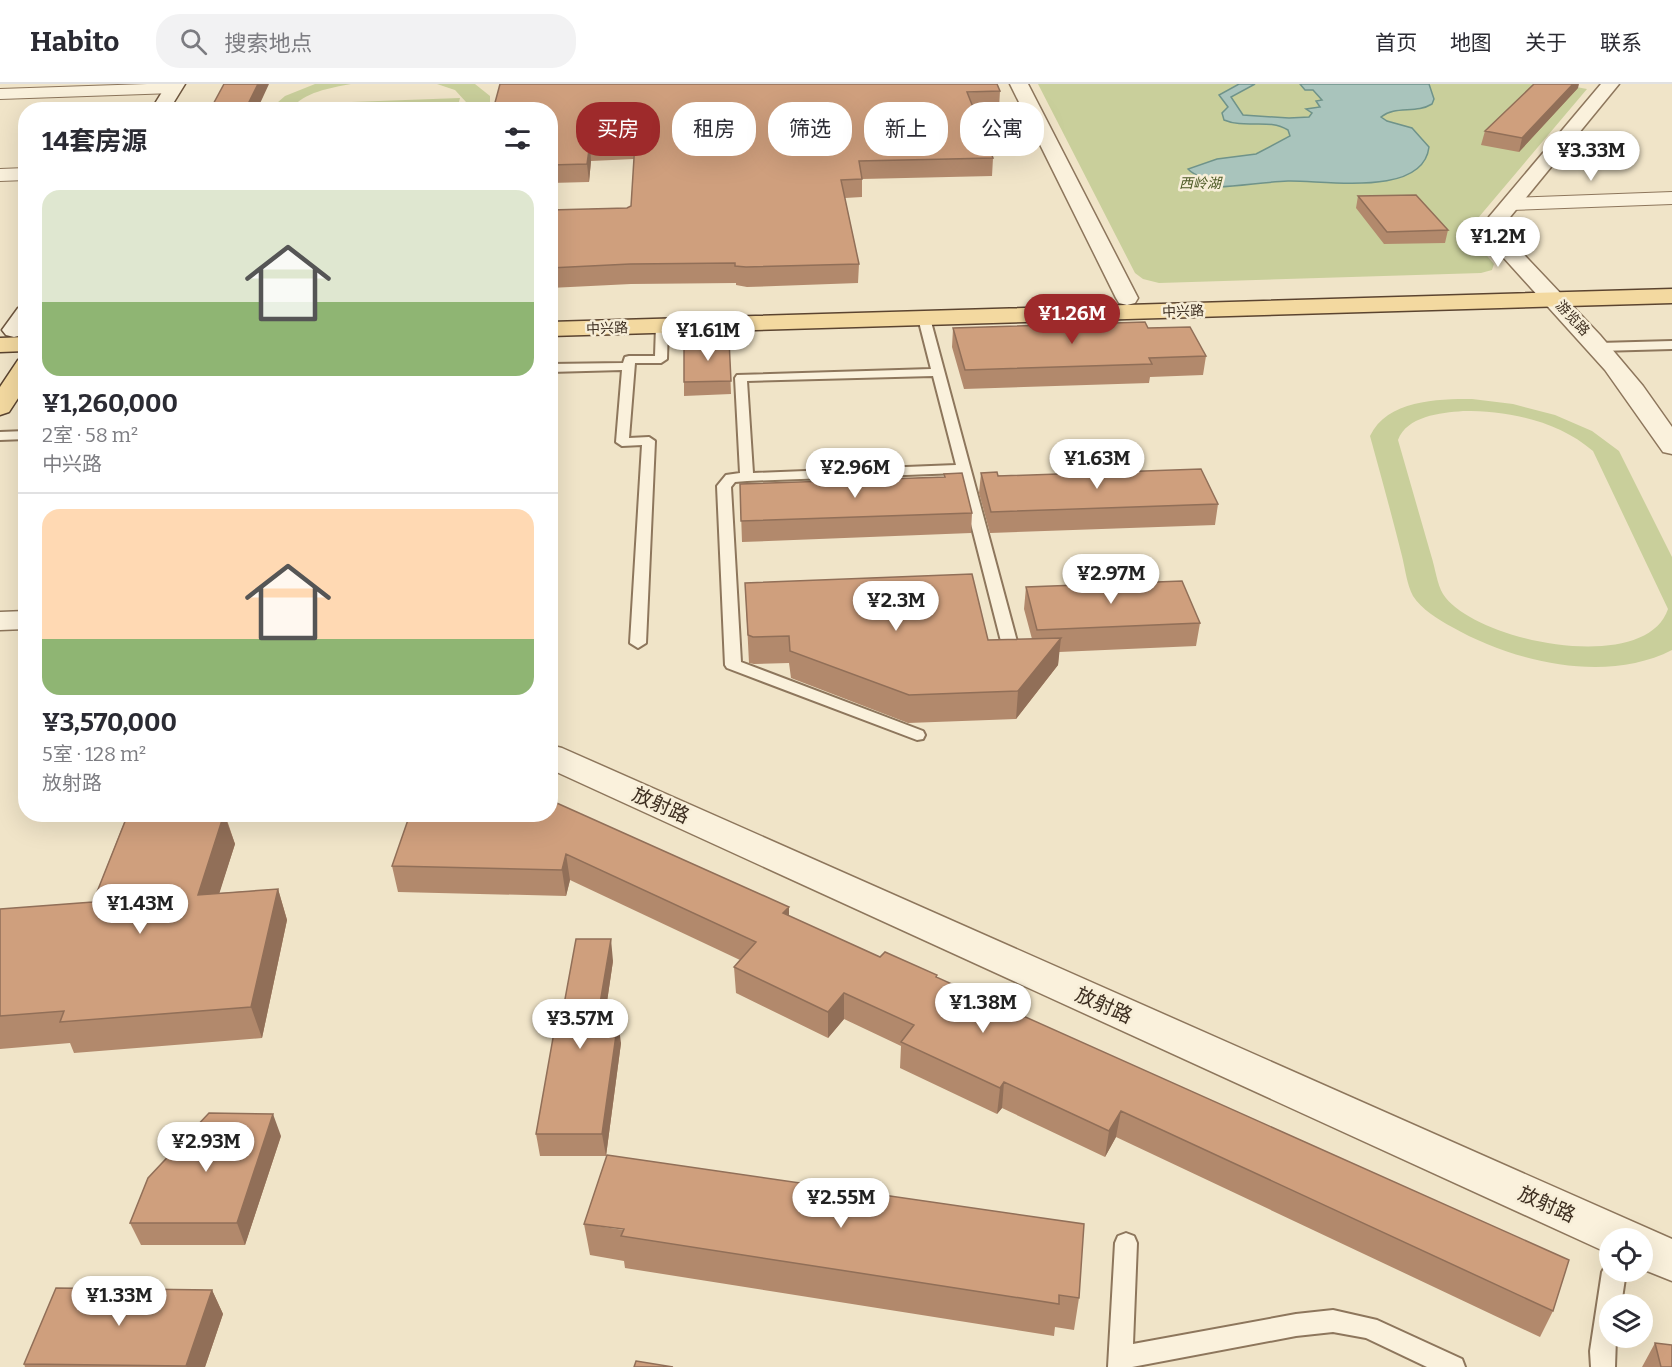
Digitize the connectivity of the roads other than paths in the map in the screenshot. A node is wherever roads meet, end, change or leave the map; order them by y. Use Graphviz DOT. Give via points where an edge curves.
graph roads {
  1 [pos="1019,84"];
  2 [pos="1610,84"];
  3 [pos="180,88"];
  4 [pos="0,94"];
  5 [pos="167,102"];
  6 [pos="18,174"];
  7 [pos="0,175"];
  8 [pos="1672,198"];
  9 [pos="1511,204"];
  10 [pos="1672,282"];
  11 [pos="1549,293"];
  12 [pos="1672,296"];
  13 [pos="1127,298"];
  14 [pos="558,314"];
  15 [pos="924,318"];
  16 [pos="662,326"];
  17 [pos="558,329"];
  18 [pos="1672,345"];
  19 [pos="1599,347"];
  20 [pos="629,366"];
  21 [pos="558,368"];
  22 [pos="938,372"];
  23 [pos="18,378"];
  24 [pos="0,407"];
  25 [pos="0,435"];
  26 [pos="18,435"];
  27 [pos="1672,446"];
  28 [pos="963,469"];
  29 [pos="747,477"];
  30 [pos="18,620"];
  31 [pos="0,621"];
  32 [pos="638,643"];
  33 [pos="1011,649"];
  34 [pos="917,735"];
  35 [pos="558,760"];
  36 [pos="1599,1236"];
  37 [pos="1126,1244"];
  38 [pos="1653,1255"];
  39 [pos="1672,1261"];
  40 [pos="1617,1282"];
  41 [pos="1120,1363"];
  42 [pos="1454,1367"];
  43 [pos="1603,1367"];
  1 -- 13 [label="street"];
  2 -- 9 [label="street, 游览路"];
  3 -- 4 [label="street"];
  3 -- 5 [label="street"];
  6 -- 7 [label="street"];
  8 -- 9 [label="street"];
  9 -- 11 [label="street, 游览路" via="1496,221 1496,234"];
  10 -- 11 [label="main road, 中兴路"];
  11 -- 12 [label="main road, 中兴路"];
  11 -- 13 [label="main road, 中兴路"];
  11 -- 15 [label="main road, 中兴路"];
  11 -- 19 [label="street, 游览路"];
  13 -- 14 [label="main road, 中兴路"];
  15 -- 16 [label="main road, 中兴路"];
  15 -- 22 [label="lane"];
  16 -- 17 [label="main road, 中兴路"];
  16 -- 20 [label="lane" via="661,359 629,360"];
  18 -- 19 [label="lane"];
  19 -- 27 [label="street, 游览路"];
  20 -- 21 [label="lane"];
  20 -- 32 [label="lane" via="622,442 650,441"];
  22 -- 28 [label="lane"];
  22 -- 29 [label="lane" via="741,378"];
  23 -- 24 [label="main road"];
  25 -- 26 [label="lane"];
  28 -- 29 [label="lane"];
  28 -- 33 [label="lane"];
  29 -- 34 [label="lane" via="731,478 724,486 733,665"];
  30 -- 31 [label="street"];
  35 -- 36 [label="street, 放射路"];
  37 -- 41 [label="lane"];
  38 -- 39 [label="street, 放射路"];
  40 -- 43 [label="lane" via="1602,1351"];
  41 -- 42 [label="lane" via="1296,1325 1334,1321 1369,1328"];
}
